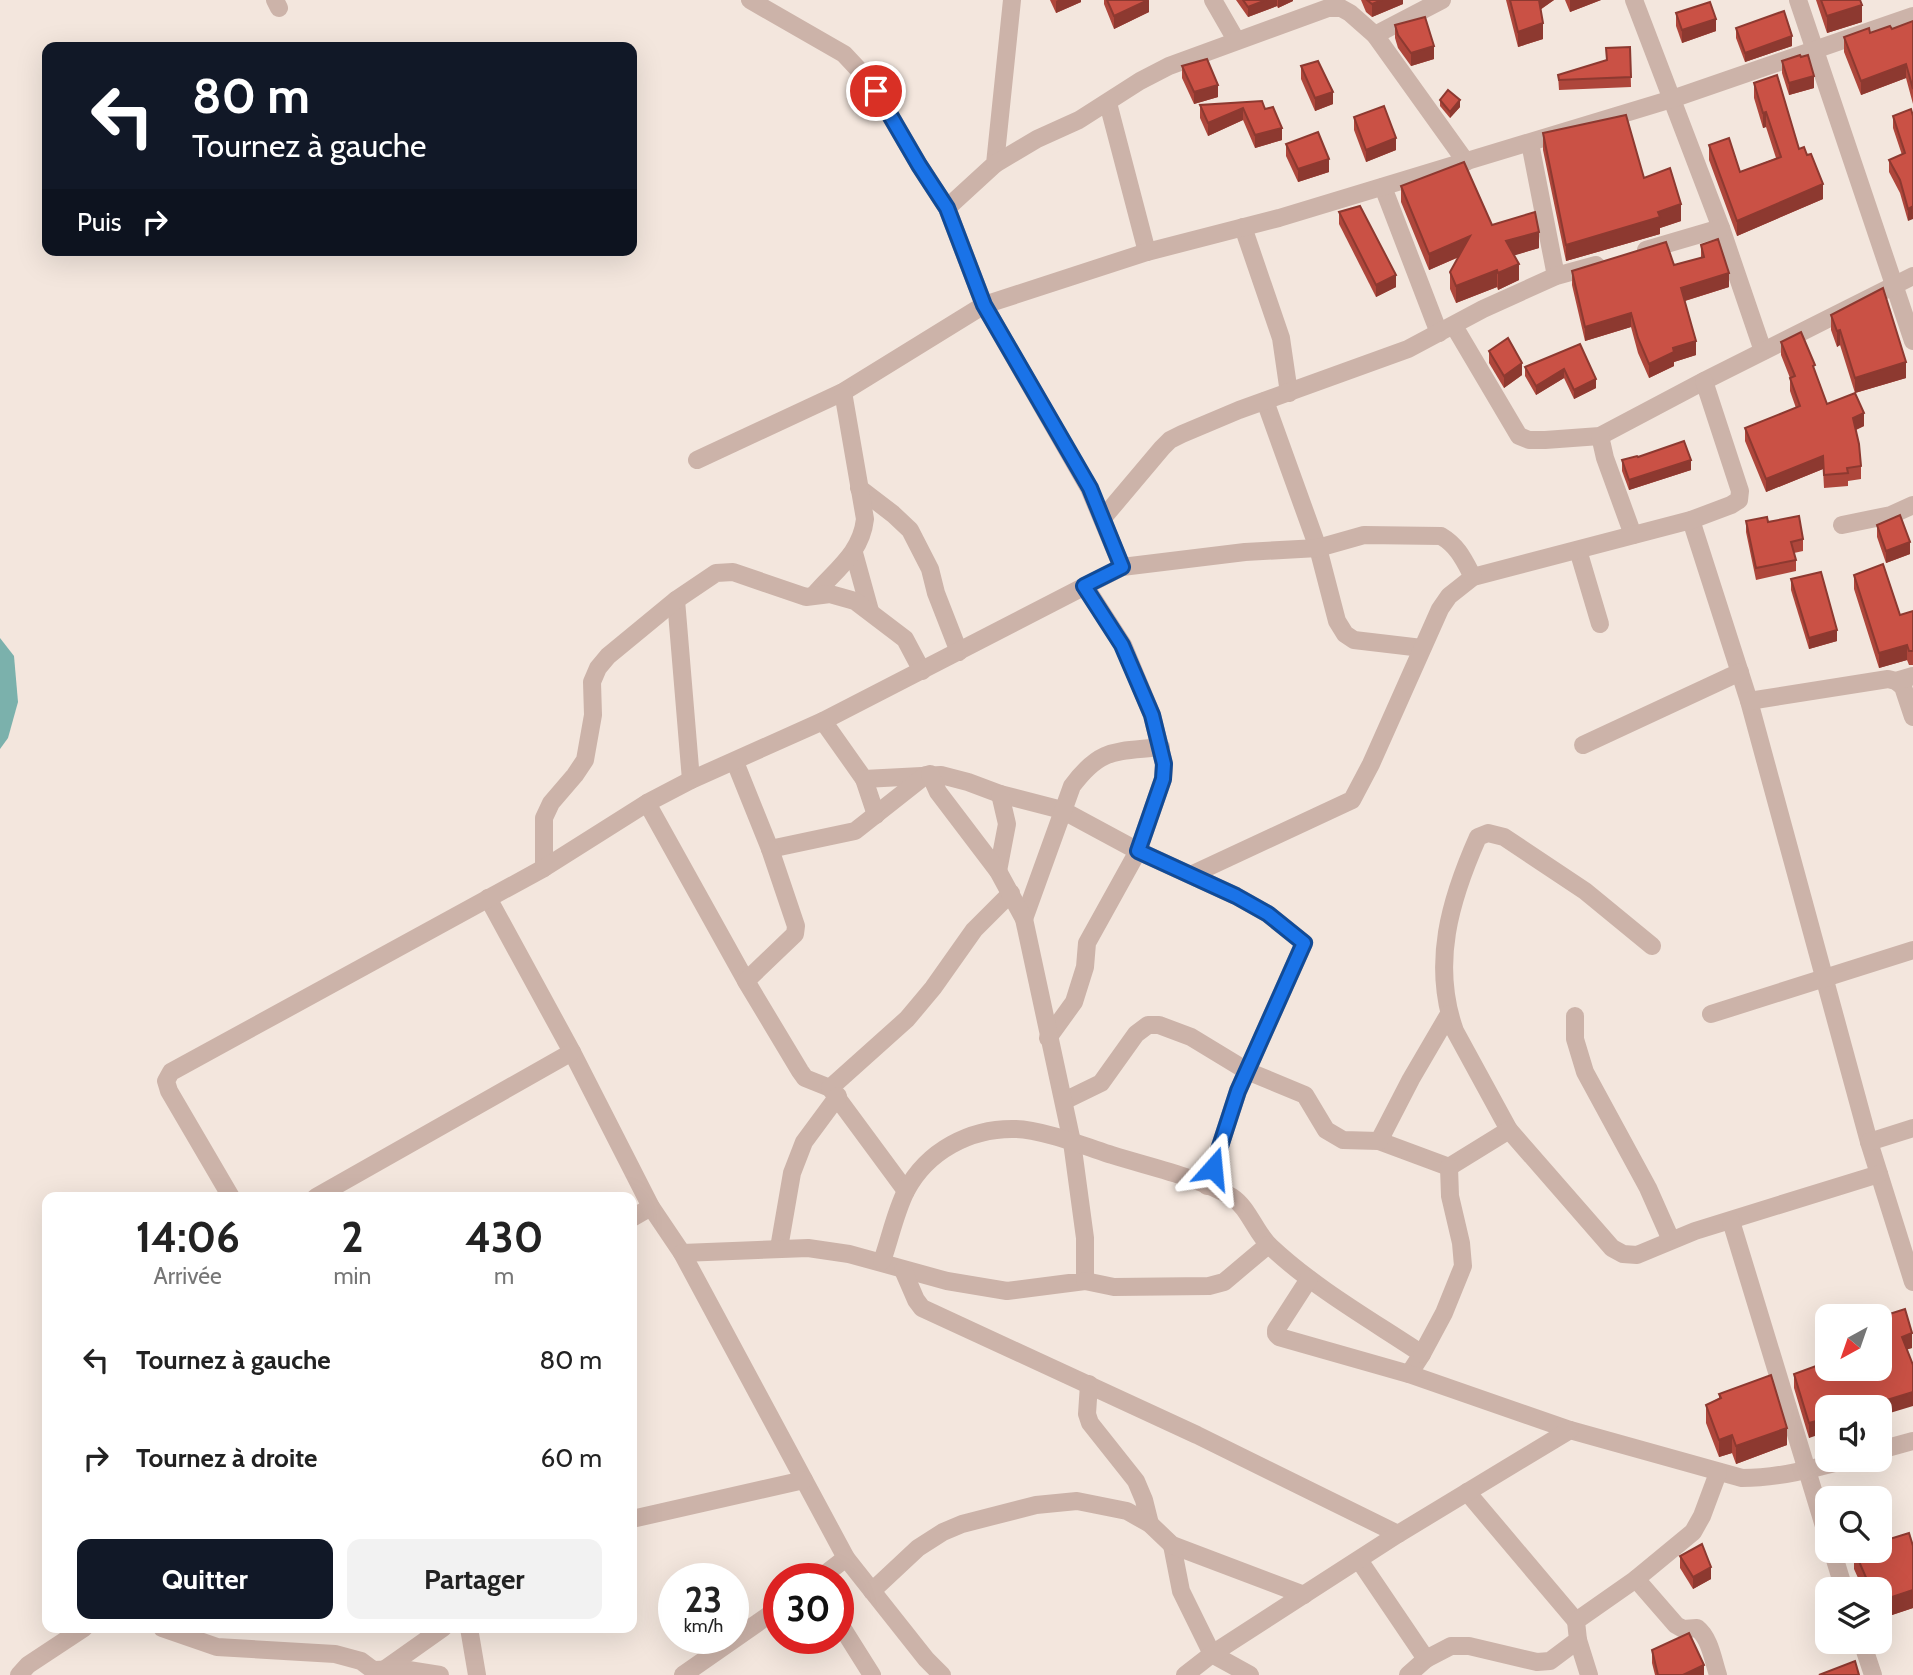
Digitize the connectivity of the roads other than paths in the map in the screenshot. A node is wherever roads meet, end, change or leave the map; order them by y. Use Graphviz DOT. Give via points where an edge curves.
graph roads {
  1 [pos="750,0"];
  2 [pos="1012,0"];
  3 [pos="1213,0"];
  4 [pos="1442,0"];
  5 [pos="1634,0"];
  6 [pos="1798,0"];
  7 [pos="1338,4"];
  8 [pos="1913,16"];
  9 [pos="1375,35"];
  10 [pos="1236,40"];
  11 [pos="1815,48"];
  12 [pos="1672,99"];
  13 [pos="1108,103"];
  14 [pos="1530,143"];
  15 [pos="1466,162"];
  16 [pos="995,164"];
  17 [pos="1383,187"];
  18 [pos="947,208"];
  19 [pos="1243,227"];
  20 [pos="1721,228"];
  21 [pos="1147,252"];
  22 [pos="1556,276"];
  23 [pos="1913,276"];
  24 [pos="1894,285"];
  25 [pos="984,305"];
  26 [pos="1446,330"];
  27 [pos="1913,341"];
  28 [pos="1763,351"];
  29 [pos="1704,381"];
  30 [pos="843,392"];
  31 [pos="1289,393"];
  32 [pos="1265,401"];
  33 [pos="1600,436"];
  34 [pos="696,460"];
  35 [pos="859,488"];
  36 [pos="1913,505"];
  37 [pos="1103,518"];
  38 [pos="1691,520"];
  39 [pos="1842,525"];
  40 [pos="1633,535"];
  41 [pos="1318,548"];
  42 [pos="1578,550"];
  43 [pos="854,553"];
  44 [pos="1122,567"];
  45 [pos="1472,577"];
  46 [pos="1084,586"];
  47 [pos="814,595"];
  48 [pos="676,600"];
  49 [pos="870,611"];
  50 [pos="1600,624"];
  51 [pos="1422,648"];
  52 [pos="959,652"];
  53 [pos="922,671"];
  54 [pos="1740,672"];
  55 [pos="1905,679"];
  56 [pos="1749,701"];
  57 [pos="1913,717"];
  58 [pos="823,721"];
  59 [pos="1583,745"];
  60 [pos="1161,747"];
  61 [pos="735,762"];
  62 [pos="928,775"];
  63 [pos="864,779"];
  64 [pos="691,780"];
  65 [pos="1000,794"];
  66 [pos="1032,802"];
  67 [pos="647,803"];
  68 [pos="1062,810"];
  69 [pos="876,816"];
  70 [pos="1007,824"];
  71 [pos="770,849"];
  72 [pos="1138,851"];
  73 [pos="544,868"];
  74 [pos="998,872"];
  75 [pos="1191,875"];
  76 [pos="1011,893"];
  77 [pos="488,898"];
  78 [pos="1024,919"];
  79 [pos="1653,946"];
  80 [pos="1913,950"];
  81 [pos="1824,977"];
  82 [pos="746,981"];
  83 [pos="1449,1014"];
  84 [pos="1711,1014"];
  85 [pos="1575,1016"];
  86 [pos="1048,1038"];
  87 [pos="572,1052"];
  88 [pos="1247,1071"];
  89 [pos="834,1092"];
  90 [pos="1063,1101"];
  91 [pos="1913,1128"];
  92 [pos="1509,1130"];
  93 [pos="1379,1141"];
  94 [pos="1072,1142"];
  95 [pos="1869,1142"];
  96 [pos="1449,1167"];
  97 [pos="1879,1174"];
  98 [pos="1207,1186"];
  99 [pos="906,1191"];
  100 [pos="228,1192"];
  101 [pos="325,1192"];
  102 [pos="651,1207"];
  103 [pos="637,1215"];
  104 [pos="1731,1222"];
  105 [pos="1671,1240"];
  106 [pos="1268,1245"];
  107 [pos="779,1248"];
  108 [pos="682,1253"];
  109 [pos="881,1261"];
  110 [pos="903,1270"];
  111 [pos="1309,1279"];
  112 [pos="1085,1281"];
  113 [pos="1913,1282"];
  114 [pos="1422,1354"];
  115 [pos="1409,1374"];
  116 [pos="1089,1384"];
  117 [pos="1570,1430"];
  118 [pos="1913,1441"];
  119 [pos="1892,1447"];
  120 [pos="1815,1468"];
  121 [pos="1805,1471"];
  122 [pos="1718,1473"];
  123 [pos="804,1480"];
  124 [pos="1467,1493"];
  125 [pos="1815,1501"];
  126 [pos="637,1518"];
  127 [pos="1150,1524"];
  128 [pos="1398,1534"];
  129 [pos="1172,1545"];
  130 [pos="846,1559"];
  131 [pos="1359,1560"];
  132 [pos="841,1563"];
  133 [pos="1636,1579"];
  134 [pos="873,1591"];
  135 [pos="1304,1595"];
  136 [pos="763,1620"];
  137 [pos="1576,1621"];
  138 [pos="76,1633"];
  139 [pos="176,1633"];
  140 [pos="436,1633"];
  141 [pos="471,1633"];
  142 [pos="1578,1640"];
  143 [pos="854,1646"];
  144 [pos="1212,1654"];
  145 [pos="1866,1654"];
  146 [pos="1426,1659"];
  147 [pos="385,1668"];
  148 [pos="694,1671"];
  149 [pos="19,1675"];
  150 [pos="440,1675"];
  151 [pos="477,1675"];
  152 [pos="872,1675"];
  153 [pos="942,1675"];
  154 [pos="1185,1675"];
  155 [pos="1250,1675"];
  156 [pos="1408,1675"];
  157 [pos="1589,1675"];
  158 [pos="1718,1675"];
  159 [pos="1873,1675"];
  1 -- 18 [label="street" via="844,54 876,91"];
  2 -- 16 [label="street"];
  3 -- 10 [label="street"];
  4 -- 9 [label="street"];
  5 -- 12 [label="street"];
  6 -- 11 [label="street"];
  7 -- 9 [label="street"];
  7 -- 10 [label="street"];
  8 -- 11 [label="street"];
  9 -- 15 [label="street"];
  10 -- 13 [label="street" via="1159,71"];
  11 -- 12 [label="street"];
  11 -- 24 [label="street"];
  12 -- 14 [label="street"];
  12 -- 20 [label="street"];
  13 -- 16 [label="street"];
  13 -- 21 [label="street"];
  14 -- 15 [label="street"];
  14 -- 22 [label="street"];
  15 -- 17 [label="street"];
  16 -- 18 [label="street"];
  17 -- 19 [label="street"];
  17 -- 26 [label="street"];
  18 -- 25 [label="street"];
  19 -- 21 [label="street"];
  19 -- 31 [label="street" via="1281,338"];
  20 -- 22 [label="street"];
  20 -- 28 [label="street"];
  21 -- 25 [label="street"];
  22 -- 26 [label="street"];
  23 -- 24 [label="street"];
  24 -- 27 [label="street"];
  24 -- 28 [label="street"];
  25 -- 30 [label="street"];
  25 -- 37 [label="street"];
  26 -- 31 [label="street"];
  26 -- 33 [label="street" via="1519,436 1537,440"];
  28 -- 29 [label="street"];
  29 -- 33 [label="street"];
  29 -- 38 [label="street" via="1740,491 1739,500 1731,505"];
  30 -- 34 [label="street"];
  30 -- 35 [label="street"];
  31 -- 32 [label="street"];
  32 -- 37 [label="street" via="1170,440"];
  32 -- 41 [label="street"];
  33 -- 40 [label="street"];
  35 -- 43 [label="street" via="865,519"];
  35 -- 52 [label="street" via="910,530 930,569"];
  36 -- 39 [label="street"];
  37 -- 44 [label="street"];
  38 -- 40 [label="street"];
  38 -- 54 [label="street"];
  40 -- 42 [label="street"];
  41 -- 44 [label="street"];
  41 -- 45 [label="street" via="1364,535 1441,536 1459,550"];
  41 -- 51 [label="street" via="1337,621 1345,634 1354,640"];
  42 -- 45 [label="street"];
  42 -- 50 [label="street"];
  43 -- 47 [label="street"];
  43 -- 49 [label="street"];
  44 -- 46 [label="street"];
  45 -- 51 [label="street" via="1445,601"];
  46 -- 52 [label="street"];
  46 -- 60 [label="street" via="1122,645"];
  47 -- 48 [label="street" via="798,595 733,572 716,573"];
  47 -- 49 [label="street" via="846,597"];
  48 -- 64 [label="street"];
  48 -- 73 [label="street" via="598,668 592,682 593,715 584,760 544,818"];
  49 -- 53 [label="street" via="905,639"];
  51 -- 75 [label="street" via="1352,800"];
  52 -- 53 [label="street"];
  53 -- 58 [label="street"];
  54 -- 56 [label="street"];
  54 -- 59 [label="street"];
  55 -- 56 [label="street"];
  55 -- 57 [label="street" via="1903,687"];
  56 -- 81 [label="street"];
  58 -- 61 [label="street"];
  58 -- 63 [label="street"];
  60 -- 68 [label="street" via="1113,752 1095,759 1072,786"];
  60 -- 72 [label="street" via="1163,779"];
  61 -- 64 [label="street"];
  61 -- 71 [label="street"];
  62 -- 63 [label="street"];
  62 -- 65 [label="street" via="954,777"];
  62 -- 69 [label="street"];
  62 -- 74 [label="street"];
  63 -- 69 [label="street"];
  64 -- 67 [label="street"];
  65 -- 66 [label="street"];
  65 -- 70 [label="street"];
  66 -- 68 [label="street"];
  66 -- 70 [label="street"];
  67 -- 73 [label="street"];
  67 -- 82 [label="street"];
  68 -- 72 [label="street"];
  68 -- 78 [label="street"];
  69 -- 71 [label="street" via="855,831"];
  70 -- 74 [label="street"];
  71 -- 82 [label="street" via="795,934"];
  72 -- 75 [label="street"];
  72 -- 86 [label="street" via="1087,943 1074,1002"];
  73 -- 77 [label="street"];
  74 -- 76 [label="street"];
  75 -- 88 [label="street" via="1268,914 1304,943"];
  76 -- 78 [label="street"];
  76 -- 89 [label="street" via="974,930 907,1019"];
  77 -- 87 [label="street"];
  77 -- 100 [label="street" via="171,1072 166,1081 169,1091"];
  78 -- 86 [label="street"];
  79 -- 83 [label="street" via="1585,891 1504,837 1488,833 1478,837 1447,921 1443,969"];
  80 -- 81 [label="street"];
  81 -- 84 [label="street"];
  81 -- 95 [label="street"];
  82 -- 89 [label="street" via="805,1078"];
  83 -- 92 [label="street"];
  83 -- 93 [label="street"];
  85 -- 105 [label="street" via="1575,1039 1585,1072"];
  86 -- 90 [label="street"];
  87 -- 101 [label="street"];
  87 -- 102 [label="street"];
  88 -- 90 [label="street" via="1191,1037 1148,1025 1136,1034 1106,1079"];
  88 -- 93 [label="street" via="1305,1095 1326,1130 1343,1140"];
  88 -- 98 [label="street"];
  89 -- 99 [label="street"];
  89 -- 107 [label="street" via="804,1142 792,1173"];
  90 -- 94 [label="street"];
  91 -- 95 [label="street"];
  92 -- 96 [label="street"];
  92 -- 105 [label="street" via="1612,1248 1637,1255"];
  93 -- 96 [label="street"];
  94 -- 98 [label="street"];
  94 -- 99 [label="street" via="1017,1129 965,1136 930,1161"];
  94 -- 112 [label="street" via="1086,1238"];
  95 -- 97 [label="street"];
  96 -- 114 [label="street" via="1463,1266"];
  97 -- 104 [label="street"];
  97 -- 113 [label="street"];
  98 -- 106 [label="street" via="1236,1200"];
  99 -- 109 [label="street"];
  102 -- 103 [label="street"];
  102 -- 108 [label="street"];
  104 -- 105 [label="street"];
  104 -- 121 [label="street"];
  106 -- 111 [label="street"];
  106 -- 112 [label="street" via="1224,1282 1209,1286 1114,1287"];
  107 -- 108 [label="street"];
  107 -- 109 [label="street" via="808,1248"];
  108 -- 123 [label="street"];
  109 -- 110 [label="street"];
  110 -- 112 [label="street" via="1007,1291"];
  110 -- 116 [label="street" via="922,1308"];
  111 -- 114 [label="street"];
  111 -- 115 [label="street" via="1276,1334"];
  114 -- 115 [label="street"];
  115 -- 117 [label="street"];
  116 -- 127 [label="street" via="1090,1423 1136,1481"];
  116 -- 128 [label="street"];
  117 -- 122 [label="street"];
  117 -- 124 [label="street"];
  118 -- 119 [label="street"];
  120 -- 121 [label="street"];
  121 -- 122 [label="street" via="1766,1478"];
  121 -- 125 [label="street"];
  122 -- 133 [label="street" via="1693,1532"];
  123 -- 126 [label="street"];
  123 -- 130 [label="street"];
  124 -- 128 [label="street"];
  124 -- 137 [label="street"];
  127 -- 129 [label="street"];
  127 -- 134 [label="street" via="1103,1505 1077,1501 1036,1505 943,1532 918,1548"];
  128 -- 131 [label="street"];
  129 -- 135 [label="street"];
  129 -- 144 [label="street" via="1181,1591"];
  130 -- 132 [label="street"];
  130 -- 134 [label="street"];
  131 -- 135 [label="street"];
  131 -- 146 [label="street"];
  133 -- 137 [label="street"];
  133 -- 158 [label="street" via="1676,1625 1702,1631"];
  134 -- 153 [label="street"];
  135 -- 144 [label="street"];
  136 -- 148 [label="street"];
  137 -- 142 [label="street"];
  138 -- 149 [label="street"];
  139 -- 147 [label="street" via="217,1647 335,1654 361,1661 373,1670"];
  140 -- 147 [label="street"];
  141 -- 151 [label="street"];
  142 -- 146 [label="street" via="1550,1661 1469,1646 1451,1646"];
  142 -- 157 [label="street"];
  143 -- 152 [label="street"];
  144 -- 154 [label="street"];
  144 -- 155 [label="street"];
  145 -- 159 [label="street"];
  146 -- 156 [label="street"];
  147 -- 150 [label="street"];
}
